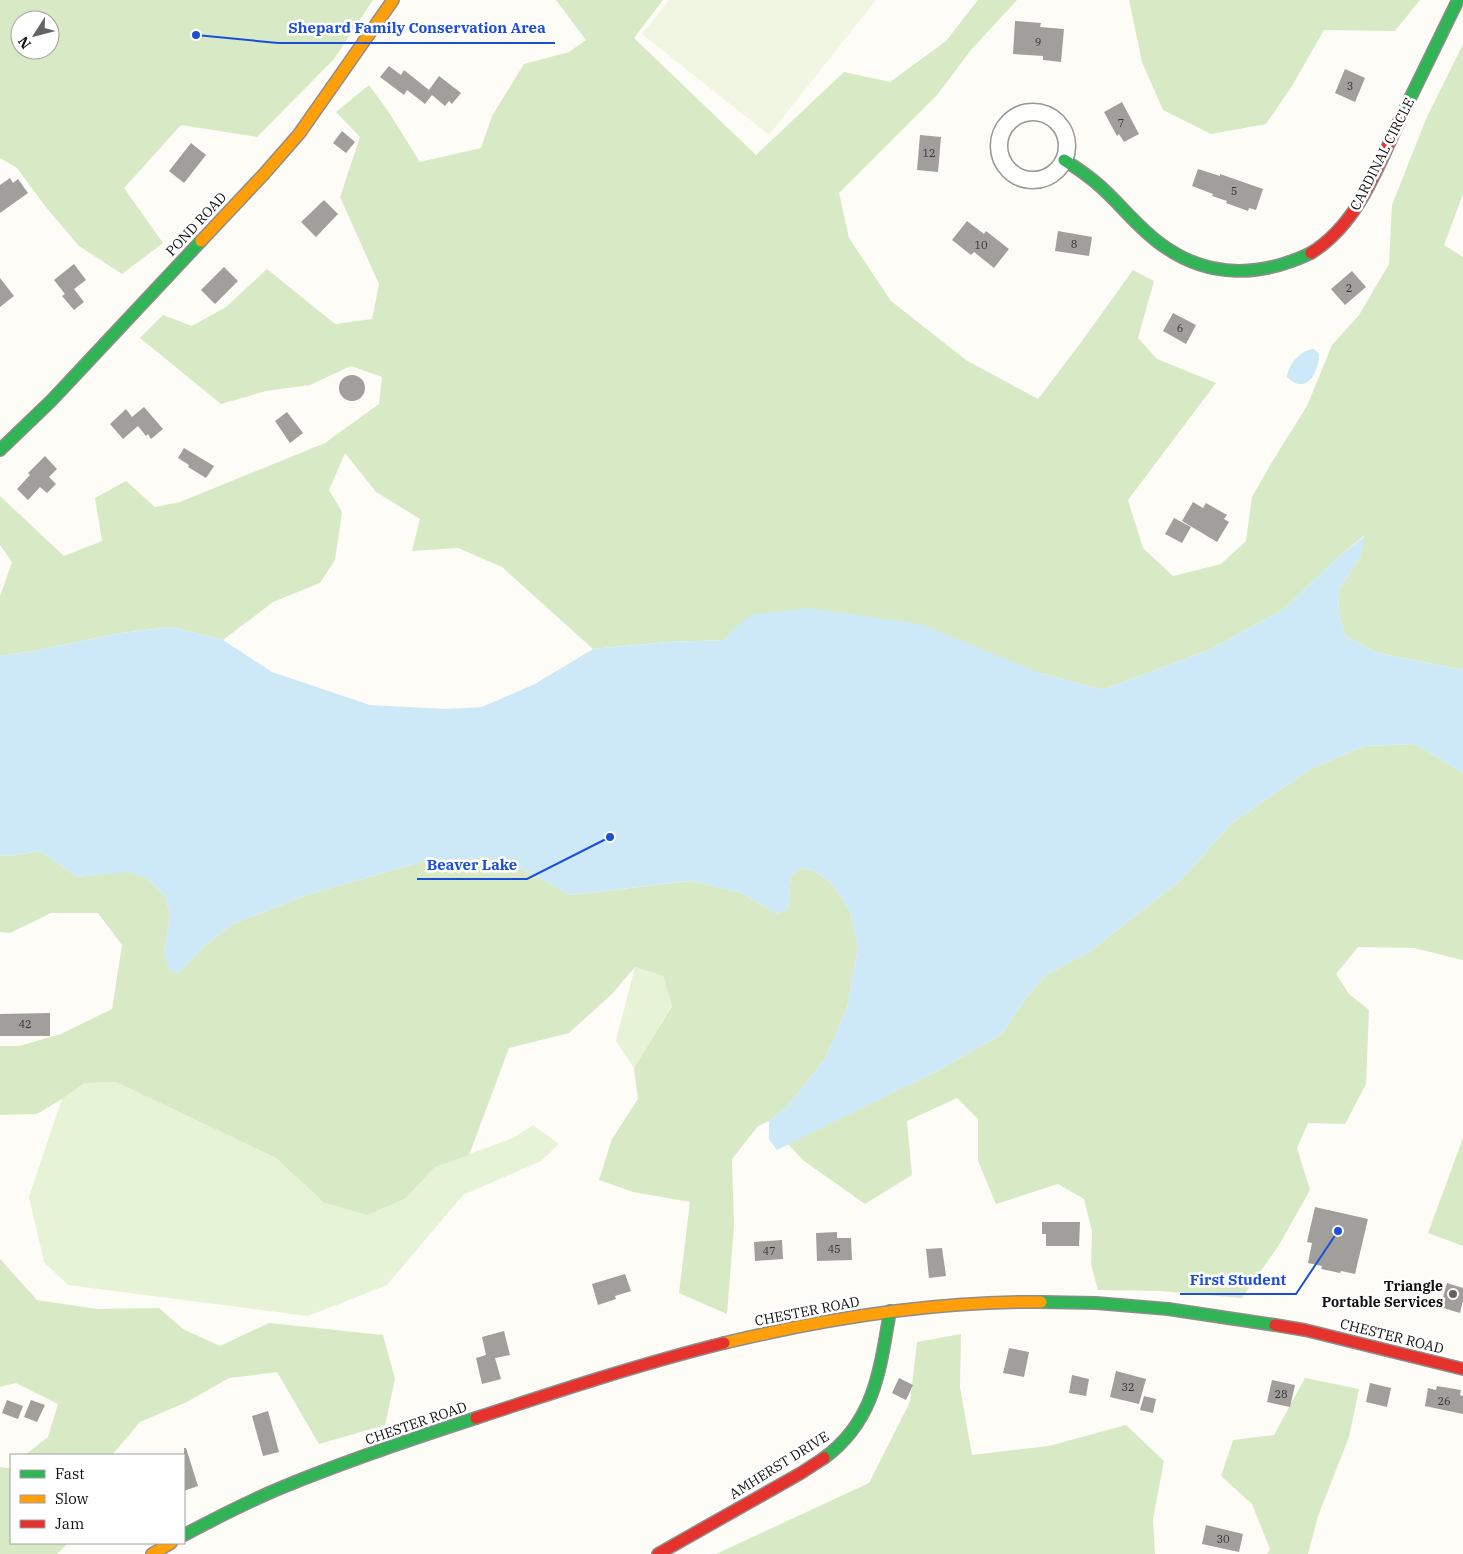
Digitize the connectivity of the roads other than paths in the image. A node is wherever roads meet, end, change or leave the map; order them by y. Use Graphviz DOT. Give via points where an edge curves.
graph roads {
  1 [pos="393,0"];
  2 [pos="1458,0"];
  3 [pos="1064,160"];
  4 [pos="0,450"];
  5 [pos="890,1311"];
  6 [pos="1463,1369"];
  7 [pos="185,1534"];
  8 [pos="169,1544"];
  9 [pos="152,1554"];
  10 [pos="658,1554"];
  1 -- 4 [label="street, POND ROAD" via="299,134 52,400"];
  2 -- 3 [label="street, CARDINAL CIRCLE" via="1360,202 1330,239 1293,261 1234,272 1191,263 1162,245 1101,187"];
  3 -- 3 [label="street" via="1065,134 1047,115 1034,112 1020,114 1001,132 998,144 1000,157 1006,168 1022,179 1047,178"];
  5 -- 6 [label="street, CHESTER ROAD" via="1027,1302 1096,1302 1168,1309 1305,1330"];
  5 -- 7 [label="street, CHESTER ROAD" via="749,1337 577,1385 412,1439 283,1487"];
  5 -- 10 [label="street, AMHERST DRIVE" via="872,1398 847,1438 806,1470"];
  8 -- 9 [label="street"];
}
